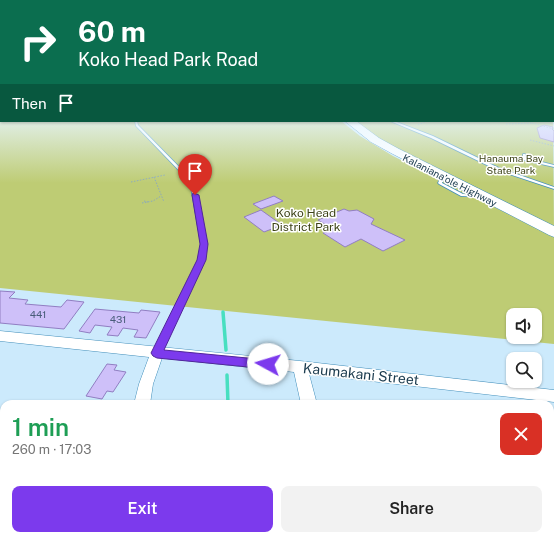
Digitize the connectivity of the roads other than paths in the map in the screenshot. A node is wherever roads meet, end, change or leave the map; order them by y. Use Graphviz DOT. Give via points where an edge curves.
graph roads {
  1 [pos="144,132"];
  2 [pos="366,132"];
  3 [pos="420,132"];
  4 [pos="524,155"];
  5 [pos="554,166"];
  6 [pos="554,188"];
  7 [pos="554,232"];
  8 [pos="0,336"];
  9 [pos="157,353"];
  10 [pos="300,367"];
  11 [pos="554,396"];
  12 [pos="143,400"];
  13 [pos="308,400"];
  1 -- 9 [label="lane" via="192,182 204,244 201,260"];
  2 -- 7 [label="main road, Kalaniana’ole Highway" via="388,148"];
  3 -- 6 [label="lane" via="498,169"];
  4 -- 5 [label="lane" via="524,159"];
  8 -- 9 [label="street, Kaumakani Street"];
  9 -- 10 [label="street, Kaumakani Street"];
  9 -- 12 [label="street"];
  10 -- 11 [label="street, Kaumakani Street"];
  10 -- 13 [label="street"];
}
